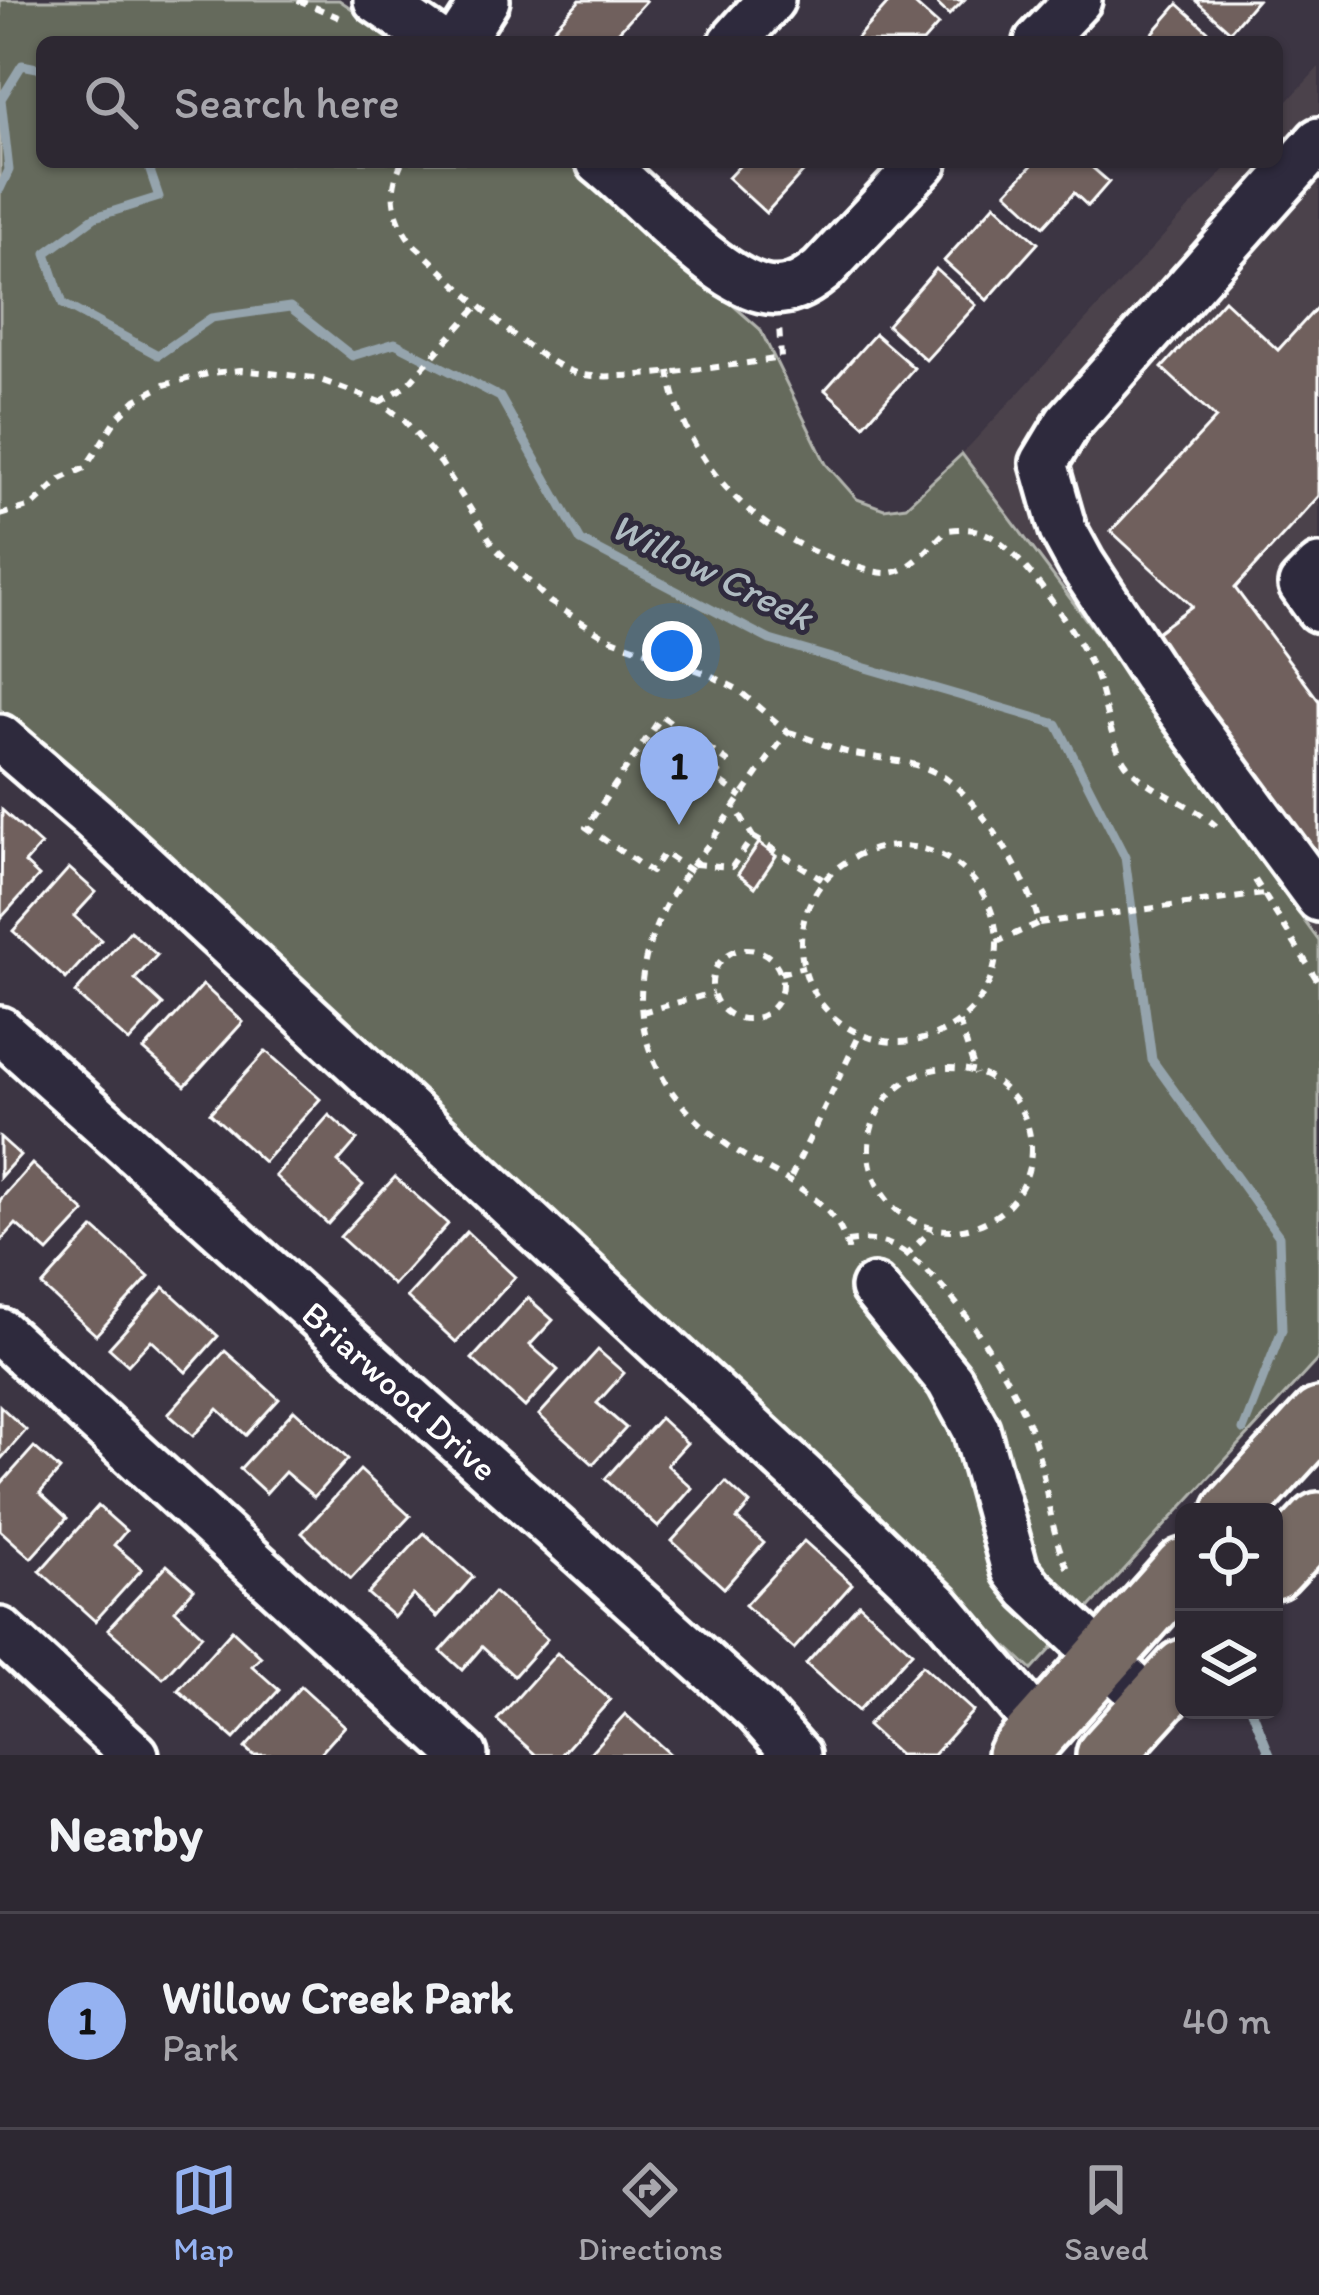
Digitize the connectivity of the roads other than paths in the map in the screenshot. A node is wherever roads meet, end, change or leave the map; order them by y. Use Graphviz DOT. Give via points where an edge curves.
graph roads {
  1 [pos="487,0"];
  2 [pos="772,0"];
  3 [pos="1078,0"];
  4 [pos="363,11"];
  5 [pos="423,36"];
  6 [pos="463,36"];
  7 [pos="739,36"];
  8 [pos="1044,36"];
  9 [pos="1317,148"];
  10 [pos="616,168"];
  11 [pos="918,168"];
  12 [pos="1319,568"];
  13 [pos="1319,609"];
  14 [pos="0,738"];
  15 [pos="1319,898"];
  16 [pos="0,1030"];
  17 [pos="874,1288"];
  18 [pos="0,1332"];
  19 [pos="1319,1418"];
  20 [pos="1242,1503"];
  21 [pos="1319,1522"];
  22 [pos="1283,1560"];
  23 [pos="1175,1578"];
  24 [pos="0,1631"];
  25 [pos="1103,1658"];
  26 [pos="1168,1686"];
  27 [pos="1029,1742"];
  28 [pos="135,1755"];
  29 [pos="464,1755"];
  30 [pos="797,1755"];
  31 [pos="1106,1755"];
  1 -- 6 [label="street"];
  2 -- 7 [label="street"];
  3 -- 8 [label="street"];
  4 -- 5 [label="street"];
  9 -- 15 [label="street" via="1068,423 1044,463 1081,563"];
  10 -- 11 [label="street" via="720,266 768,290 806,283"];
  12 -- 13 [label="street" via="1302,585"];
  14 -- 27 [label="street" via="938,1606"];
  16 -- 30 [label="street, Briarwood Drive"];
  17 -- 25 [label="street" via="950,1381 976,1430 1015,1570"];
  18 -- 29 [label="street"];
  19 -- 20 [label="main road"];
  21 -- 22 [label="main road"];
  23 -- 25 [label="main road"];
  24 -- 28 [label="street"];
  25 -- 26 [label="street"];
  25 -- 27 [label="main road"];
  26 -- 31 [label="main road"];
}
